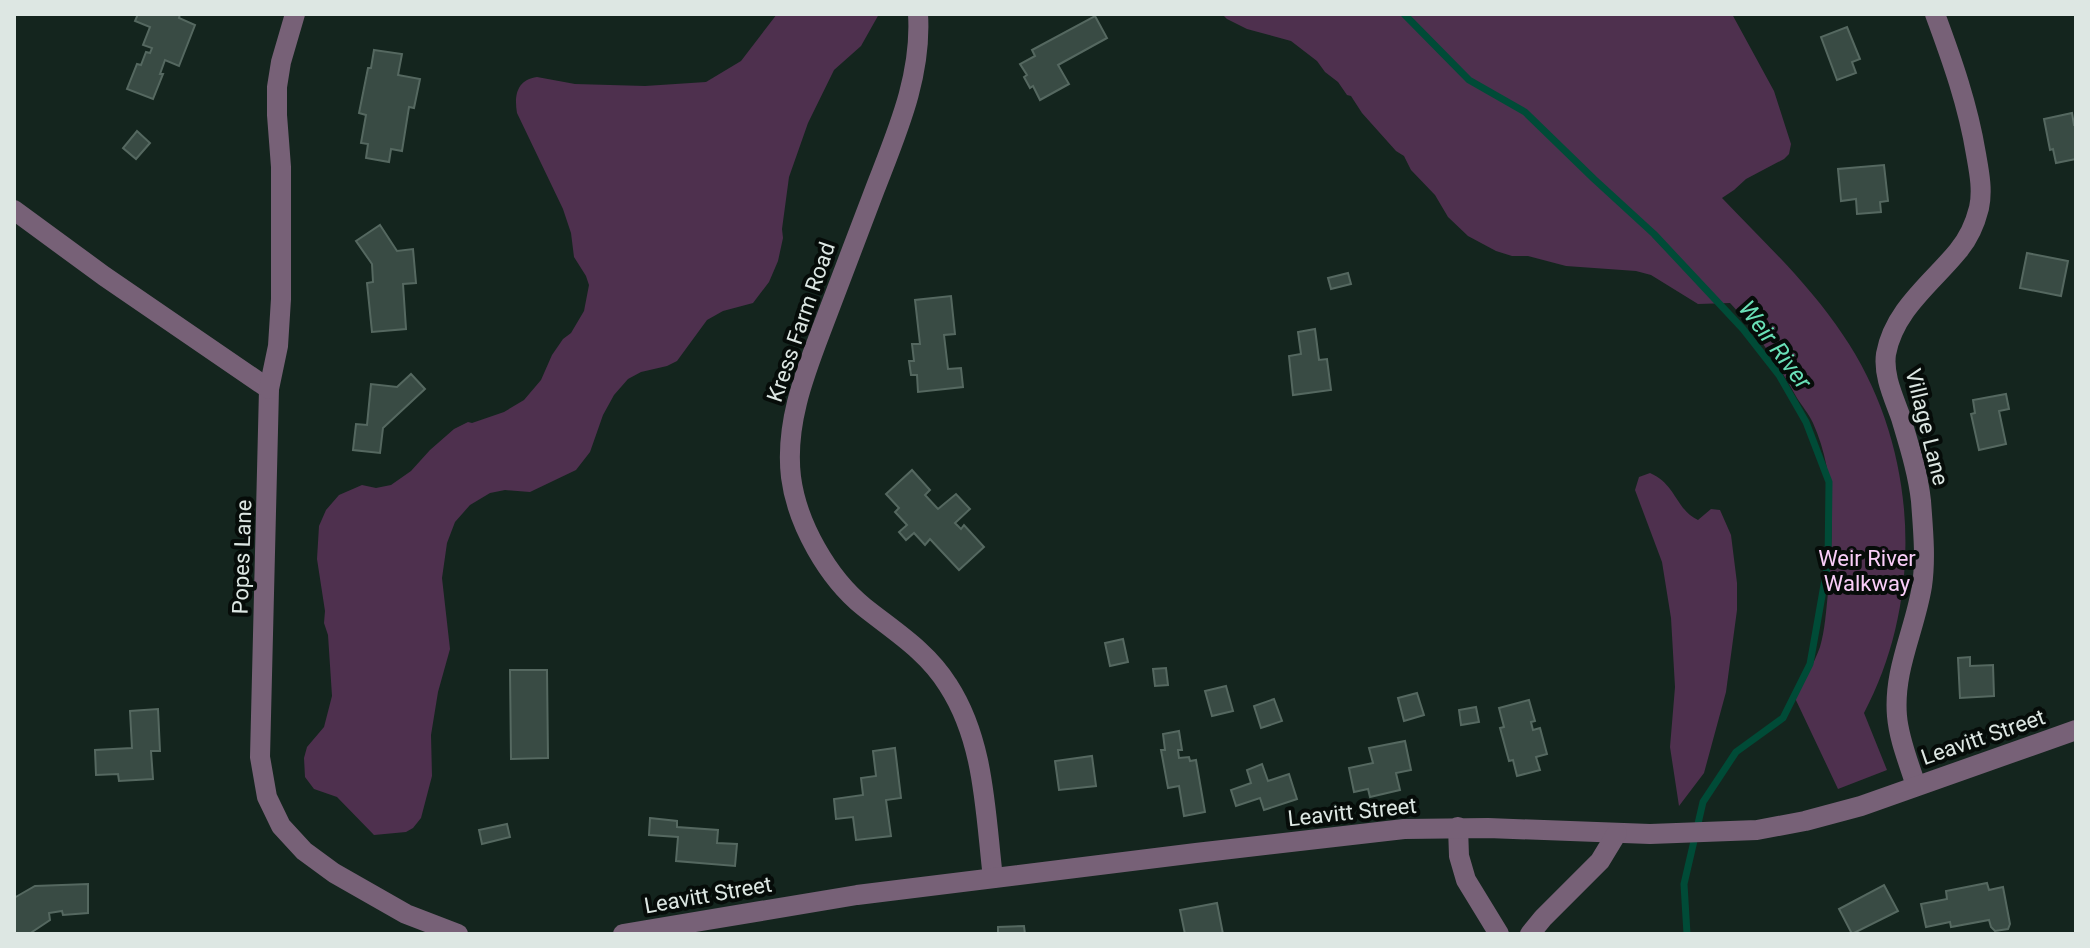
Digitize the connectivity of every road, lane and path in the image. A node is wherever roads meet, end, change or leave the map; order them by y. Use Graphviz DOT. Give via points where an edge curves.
graph roads {
  1 [pos="295,14"];
  2 [pos="918,14"];
  3 [pos="1935,14"];
  4 [pos="14,210"];
  5 [pos="269,389"];
  6 [pos="2076,730"];
  7 [pos="1916,786"];
  8 [pos="1458,827"];
  9 [pos="1617,833"];
  10 [pos="993,878"];
  11 [pos="458,934"];
  12 [pos="623,934"];
  13 [pos="1499,934"];
  14 [pos="1530,934"];
  1 -- 5 [label="street" via="277,87 282,269 278,346"];
  2 -- 10 [label="street, Kress Farm Road" via="911,91 794,408 792,480 800,512 836,578 932,663 959,703 981,770"];
  3 -- 7 [label="street, Village Lane" via="1966,103 1980,205 1959,250 1905,311 1886,355 1918,482 1924,541 1922,586 1897,698 1900,734"];
  4 -- 5 [label="street"];
  5 -- 11 [label="street, Popes Lane" via="260,757 267,797 281,826 324,866 406,914"];
  6 -- 7 [label="street, Leavitt Street"];
  7 -- 9 [label="street, Leavitt Street" via="1778,827"];
  8 -- 9 [label="street, Leavitt Street"];
  8 -- 10 [label="street, Leavitt Street"];
  8 -- 13 [label="street" via="1466,880"];
  9 -- 14 [label="street" via="1600,861"];
  10 -- 12 [label="street, Leavitt Street"];
}
